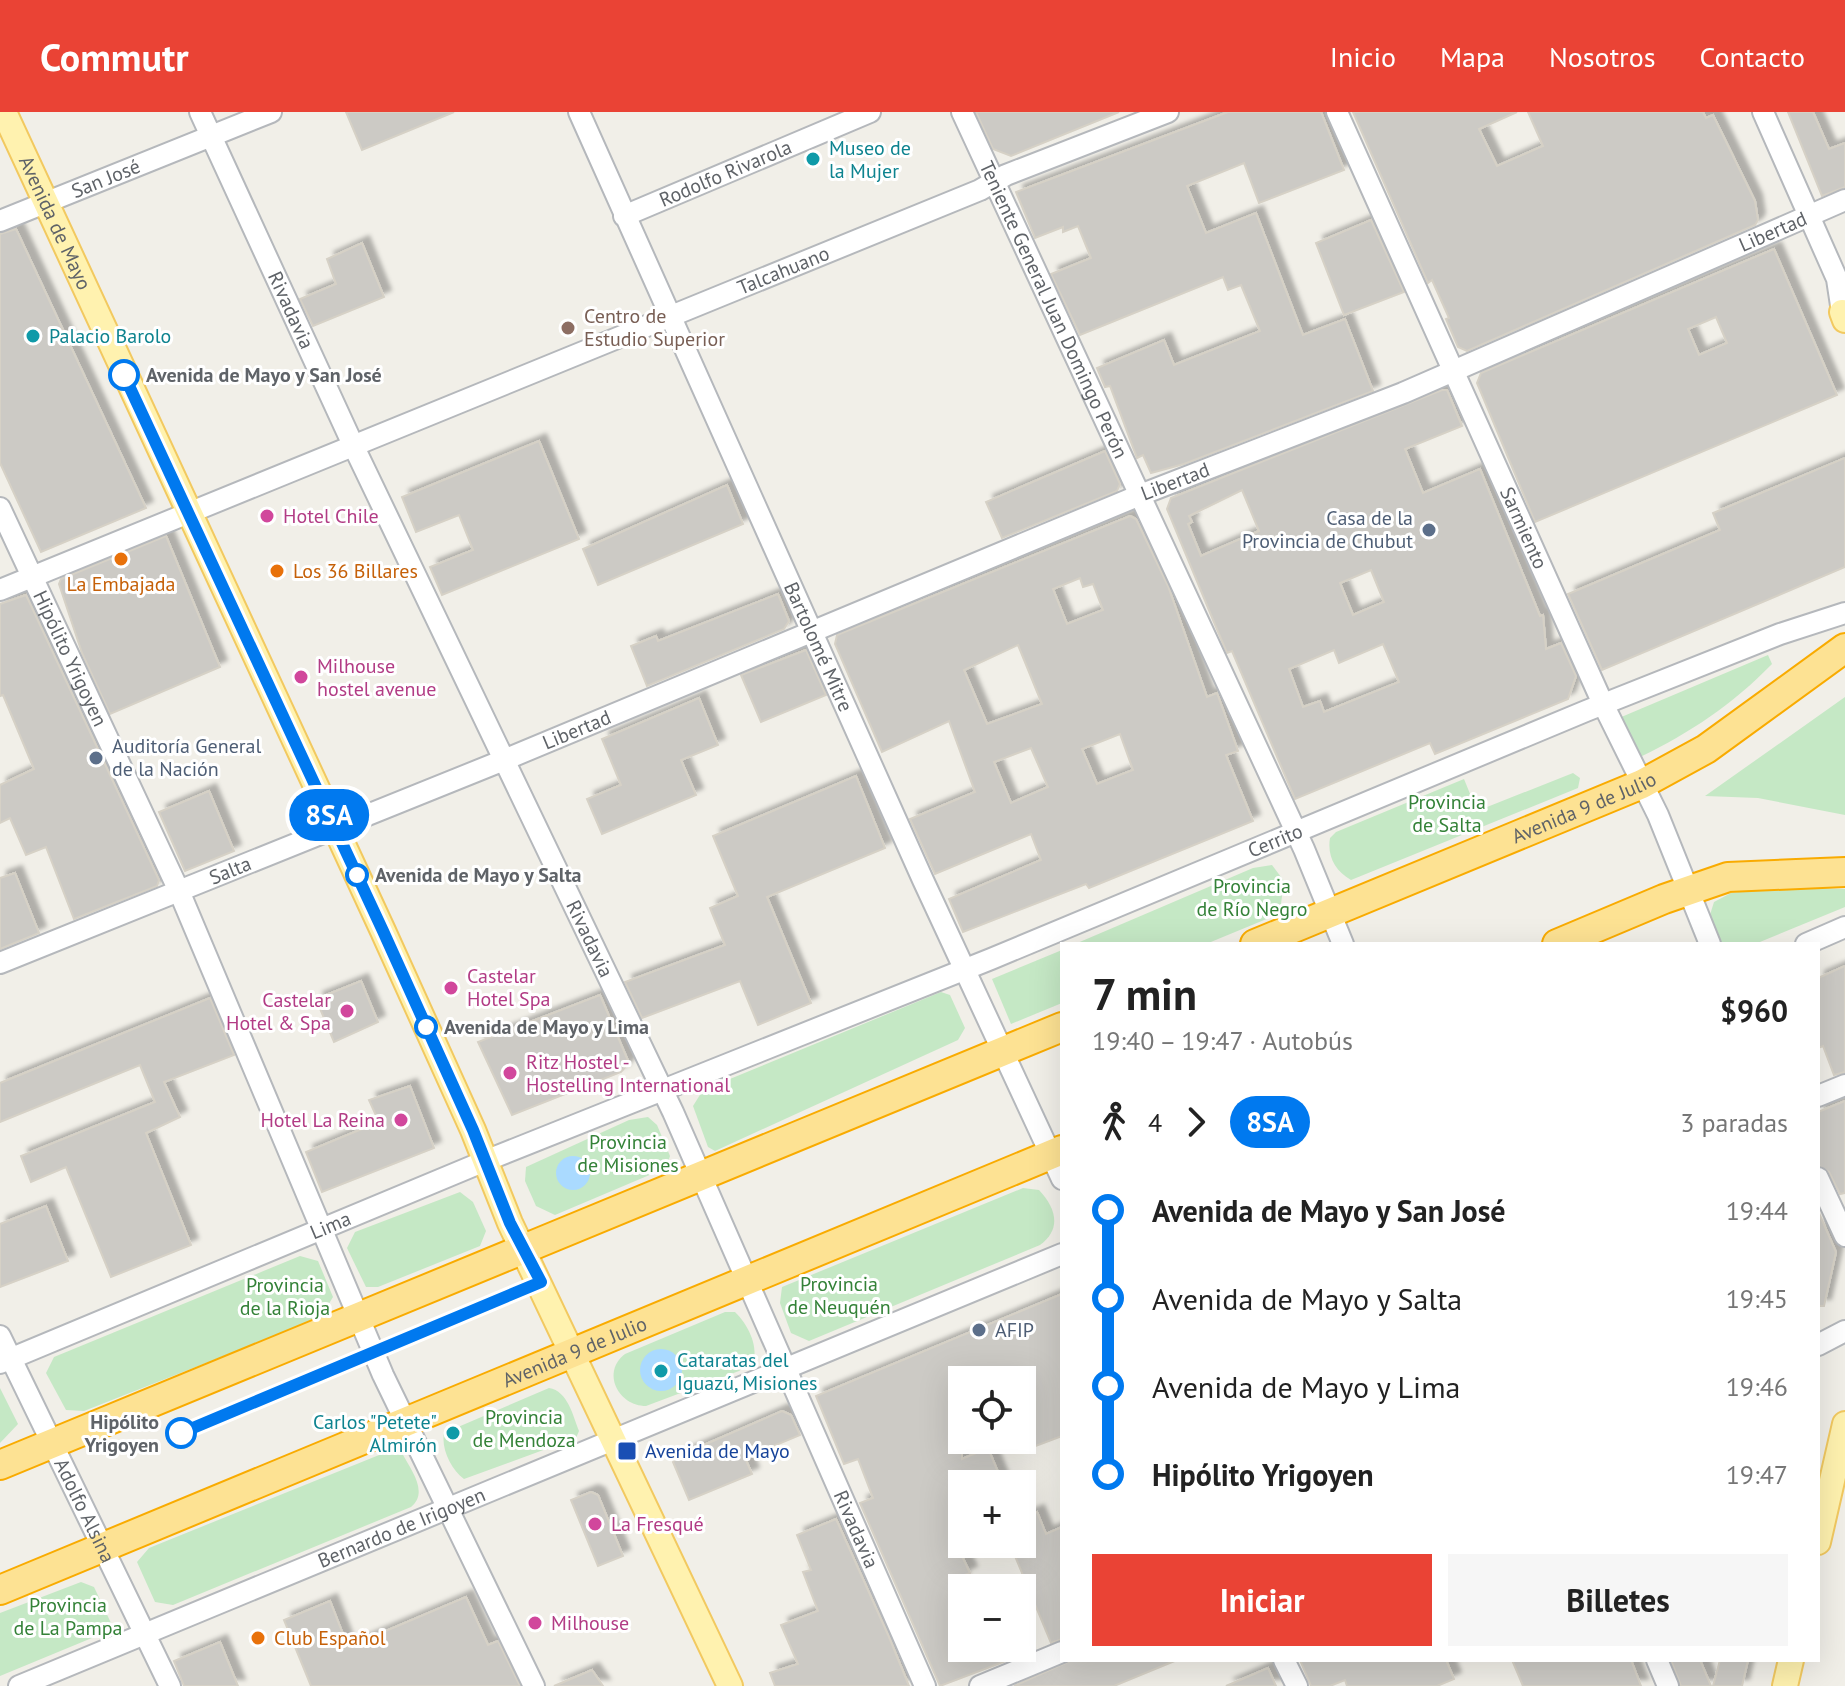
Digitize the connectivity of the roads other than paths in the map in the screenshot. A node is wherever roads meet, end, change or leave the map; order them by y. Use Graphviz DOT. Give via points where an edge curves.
graph roads {
  1 [pos="4,112"];
  2 [pos="200,112"];
  3 [pos="271,112"];
  4 [pos="579,112"];
  5 [pos="870,112"];
  6 [pos="962,112"];
  7 [pos="1168,112"];
  8 [pos="1337,112"];
  9 [pos="1763,112"];
  10 [pos="211,136"];
  11 [pos="994,181"];
  12 [pos="1845,200"];
  13 [pos="46,202"];
  14 [pos="624,216"];
  15 [pos="1809,216"];
  16 [pos="0,221"];
  17 [pos="1843,316"];
  18 [pos="670,320"];
  19 [pos="1454,371"];
  20 [pos="354,447"];
  21 [pos="1140,495"];
  22 [pos="0,508"];
  23 [pos="189,515"];
  24 [pos="34,577"];
  25 [pos="0,590"];
  26 [pos="1845,613"];
  27 [pos="813,632"];
  28 [pos="1845,648"];
  29 [pos="1603,704"];
  30 [pos="504,760"];
  31 [pos="1642,784"];
  32 [pos="335,828"];
  33 [pos="1295,832"];
  34 [pos="1845,872"];
  35 [pos="1688,890"];
  36 [pos="179,891"];
  37 [pos="1330,913"];
  38 [pos="1845,927"];
  39 [pos="1260,942"];
  40 [pos="1342,942"];
  41 [pos="1562,942"];
  42 [pos="1709,942"];
  43 [pos="1811,942"];
  44 [pos="0,963"];
  45 [pos="964,969"];
  46 [pos="1060,1028"];
  47 [pos="1003,1052"];
  48 [pos="1845,1085"];
  49 [pos="663,1092"];
  50 [pos="1820,1095"];
  51 [pos="485,1161"];
  52 [pos="1058,1162"];
  53 [pos="702,1177"];
  54 [pos="1820,1182"];
  55 [pos="322,1229"];
  56 [pos="1845,1236"];
  57 [pos="524,1250"];
  58 [pos="1060,1255"];
  59 [pos="746,1281"];
  60 [pos="359,1319"];
  61 [pos="1845,1331"];
  62 [pos="0,1336"];
  63 [pos="1820,1344"];
  64 [pos="571,1353"];
  65 [pos="6,1361"];
  66 [pos="785,1368"];
  67 [pos="406,1422"];
  68 [pos="1845,1424"];
  69 [pos="613,1440"];
  70 [pos="54,1443"];
  71 [pos="0,1465"];
  72 [pos="449,1507"];
  73 [pos="1820,1533"];
  74 [pos="102,1547"];
  75 [pos="0,1590"];
  76 [pos="143,1635"];
  77 [pos="1060,1653"];
  78 [pos="1285,1662"];
  79 [pos="1658,1662"];
  80 [pos="1791,1662"];
  81 [pos="19,1686"];
  82 [pos="170,1686"];
  83 [pos="534,1686"];
  84 [pos="730,1686"];
  85 [pos="925,1686"];
  86 [pos="980,1686"];
  87 [pos="1297,1686"];
  88 [pos="1668,1686"];
  89 [pos="1785,1686"];
  1 -- 13 [label="main road, Avenida de Mayo"];
  2 -- 10 [label="street, Rivadavia"];
  3 -- 10 [label="street, San José"];
  4 -- 14 [label="street, Bartolomé Mitre"];
  5 -- 14 [label="street, Rodolfo Rivarola"];
  6 -- 11 [label="street, Teniente General Juan Domingo Perón"];
  7 -- 11 [label="street, Talcahuano"];
  8 -- 19 [label="street, Sarmiento"];
  9 -- 15 [label="street"];
  10 -- 13 [label="street, San José"];
  10 -- 20 [label="street, Rivadavia"];
  11 -- 18 [label="street, Talcahuano"];
  11 -- 21 [label="street, Teniente General Juan Domingo Perón"];
  12 -- 15 [label="street, Libertad"];
  13 -- 16 [label="street, San José"];
  13 -- 23 [label="main road, Avenida de Mayo"];
  14 -- 18 [label="street, Bartolomé Mitre"];
  15 -- 17 [label="street" via="1837,279"];
  15 -- 19 [label="street, Libertad"];
  18 -- 20 [label="street, Talcahuano"];
  18 -- 27 [label="street, Bartolomé Mitre"];
  19 -- 21 [label="street, Libertad"];
  19 -- 29 [label="street, Sarmiento"];
  20 -- 23 [label="street, Talcahuano"];
  20 -- 30 [label="street, Rivadavia"];
  21 -- 27 [label="street, Libertad"];
  21 -- 33 [label="street, Teniente General Juan Domingo Perón"];
  22 -- 24 [label="street, Hipólito Yrigoyen"];
  23 -- 24 [label="street, Talcahuano"];
  23 -- 32 [label="main road, Avenida de Mayo"];
  24 -- 25 [label="street, Talcahuano"];
  24 -- 36 [label="street, Hipólito Yrigoyen"];
  26 -- 29 [label="street, Cerrito"];
  27 -- 30 [label="street, Libertad"];
  27 -- 45 [label="street, Bartolomé Mitre"];
  28 -- 31 [label="highway, Avenida 9 de Julio" via="1706,749"];
  29 -- 31 [label="street, Sarmiento"];
  29 -- 33 [label="street, Cerrito"];
  30 -- 32 [label="street, Salta"];
  30 -- 49 [label="street, Rivadavia"];
  31 -- 35 [label="street, Sarmiento"];
  31 -- 37 [label="highway, Avenida 9 de Julio"];
  32 -- 36 [label="street, Salta"];
  32 -- 51 [label="main road, Avenida de Mayo"];
  33 -- 37 [label="street, Teniente General Juan Domingo Perón"];
  33 -- 45 [label="street, Cerrito"];
  34 -- 35 [label="highway" via="1744,875"];
  35 -- 41 [label="highway"];
  35 -- 42 [label="street, Sarmiento"];
  36 -- 44 [label="street, Salta"];
  36 -- 55 [label="street, Hipólito Yrigoyen"];
  37 -- 39 [label="highway, Avenida 9 de Julio"];
  37 -- 40 [label="street, Teniente General Juan Domingo Perón"];
  38 -- 43 [label="street"];
  45 -- 47 [label="street, Bartolomé Mitre"];
  45 -- 49 [label="street, Cerrito"];
  46 -- 47 [label="highway"];
  47 -- 52 [label="street, Bartolomé Mitre"];
  47 -- 53 [label="highway"];
  48 -- 50 [label="street"];
  49 -- 51 [label="street, Lima"];
  49 -- 53 [label="street, Rivadavia"];
  51 -- 55 [label="street, Lima"];
  51 -- 57 [label="main road, Avenida de Mayo"];
  52 -- 59 [label="highway, Avenida 9 de Julio"];
  53 -- 57 [label="highway"];
  53 -- 59 [label="street, Rivadavia"];
  54 -- 56 [label="street"];
  55 -- 60 [label="street, Hipólito Yrigoyen"];
  55 -- 65 [label="street, Lima"];
  57 -- 60 [label="highway"];
  57 -- 64 [label="main road, Avenida de Mayo"];
  58 -- 66 [label="street, Bernardo de Irigoyen"];
  59 -- 64 [label="highway, Avenida 9 de Julio"];
  59 -- 66 [label="street, Rivadavia"];
  60 -- 67 [label="street, Hipólito Yrigoyen"];
  60 -- 70 [label="highway"];
  61 -- 63 [label="street"];
  62 -- 65 [label="street, Adolfo Alsina"];
  64 -- 67 [label="highway, Avenida 9 de Julio"];
  64 -- 69 [label="main road, Avenida de Mayo"];
  65 -- 70 [label="street, Adolfo Alsina"];
  66 -- 69 [label="street, Bernardo de Irigoyen"];
  66 -- 85 [label="street, Rivadavia"];
  67 -- 72 [label="street, Hipólito Yrigoyen"];
  67 -- 74 [label="highway, Avenida 9 de Julio"];
  68 -- 73 [label="main road"];
  69 -- 72 [label="street, Bernardo de Irigoyen"];
  69 -- 84 [label="main road, Avenida de Mayo"];
  70 -- 71 [label="highway"];
  70 -- 74 [label="street, Adolfo Alsina"];
  72 -- 76 [label="street, Bernardo de Irigoyen"];
  72 -- 83 [label="street, Hipólito Yrigoyen"];
  74 -- 75 [label="highway, Avenida 9 de Julio"];
  74 -- 76 [label="street, Adolfo Alsina"];
  76 -- 81 [label="street, Bernardo de Irigoyen"];
  76 -- 82 [label="street, Adolfo Alsina"];
  77 -- 86 [label="street"];
  78 -- 87 [label="street"];
  79 -- 88 [label="street"];
  80 -- 89 [label="main road"];
}
